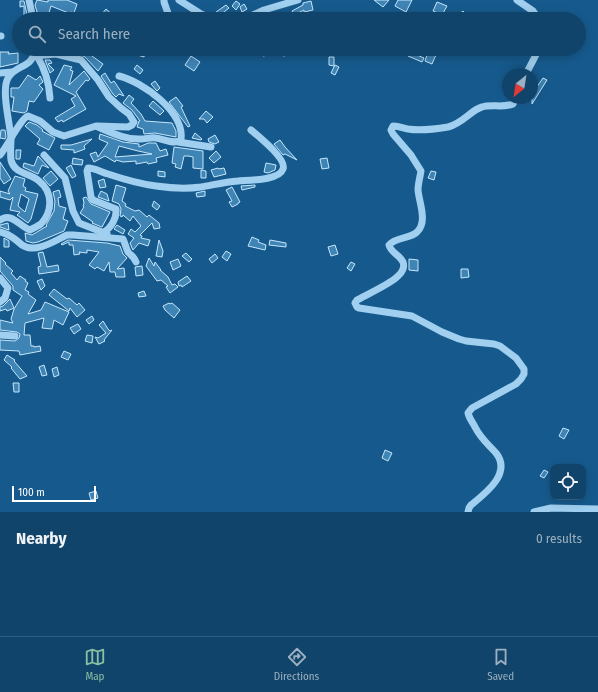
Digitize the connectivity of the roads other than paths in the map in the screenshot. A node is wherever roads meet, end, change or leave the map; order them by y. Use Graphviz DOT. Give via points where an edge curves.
graph roads {
  1 [pos="29,0"];
  2 [pos="164,0"];
  3 [pos="179,0"];
  4 [pos="298,0"];
  5 [pos="517,0"];
  6 [pos="32,12"];
  7 [pos="168,12"];
  8 [pos="198,12"];
  9 [pos="260,12"];
  10 [pos="534,12"];
  11 [pos="34,56"];
  12 [pos="36,56"];
  13 [pos="64,56"];
  14 [pos="535,56"];
  15 [pos="529,68"];
  16 [pos="12,72"];
  17 [pos="0,73"];
  18 [pos="119,76"];
  19 [pos="50,98"];
  20 [pos="513,104"];
  21 [pos="96,126"];
  22 [pos="251,130"];
  23 [pos="11,140"];
  24 [pos="178,142"];
  25 [pos="211,147"];
  26 [pos="44,154"];
  27 [pos="0,155"];
  28 [pos="0,220"];
  29 [pos="0,232"];
  30 [pos="104,232"];
  31 [pos="114,238"];
  32 [pos="136,262"];
  33 [pos="0,278"];
  34 [pos="0,302"];
  35 [pos="0,335"];
  36 [pos="15,336"];
  37 [pos="598,508"];
  38 [pos="468,512"];
  39 [pos="534,512"];
  1 -- 6 [label="street"];
  2 -- 7 [label="street"];
  3 -- 8 [label="street"];
  4 -- 9 [label="street"];
  5 -- 10 [label="street"];
  11 -- 16 [label="street" via="31,61"];
  12 -- 19 [label="street" via="47,76"];
  13 -- 21 [label="street" via="81,60 109,97 129,114 134,122 128,127"];
  14 -- 15 [label="street"];
  16 -- 17 [label="street"];
  16 -- 23 [label="street" via="5,85"];
  18 -- 24 [label="street" via="135,82 172,112 180,128 181,140"];
  20 -- 38 [label="street" via="482,107 449,127 417,129 393,126 393,134 421,171 418,188 421,226 414,235 390,245 404,266 398,277 355,303 359,308 412,316 466,341 500,346 516,358 524,369 524,374 516,384 472,408 468,413 479,436 500,458 502,468 492,487 471,505"];
  21 -- 23 [label="street" via="64,136 28,116 22,120"];
  21 -- 24 [label="street" via="131,139 143,140 152,137"];
  22 -- 30 [label="street" via="284,165 281,173 264,179 200,187 176,187 154,186 88,168 93,200 116,210 112,225"];
  23 -- 27 [label="street"];
  23 -- 28 [label="street" via="11,160 14,166 45,187 50,208 40,224 30,230 14,218"];
  24 -- 25 [label="street"];
  26 -- 30 [label="street" via="65,178 73,211 79,223"];
  29 -- 31 [label="street" via="31,248 67,235"];
  30 -- 31 [label="street"];
  31 -- 32 [label="street" via="123,240"];
  33 -- 34 [label="street" via="8,288 5,298"];
  35 -- 36 [label="street"];
  37 -- 39 [label="street" via="551,508"];
}
